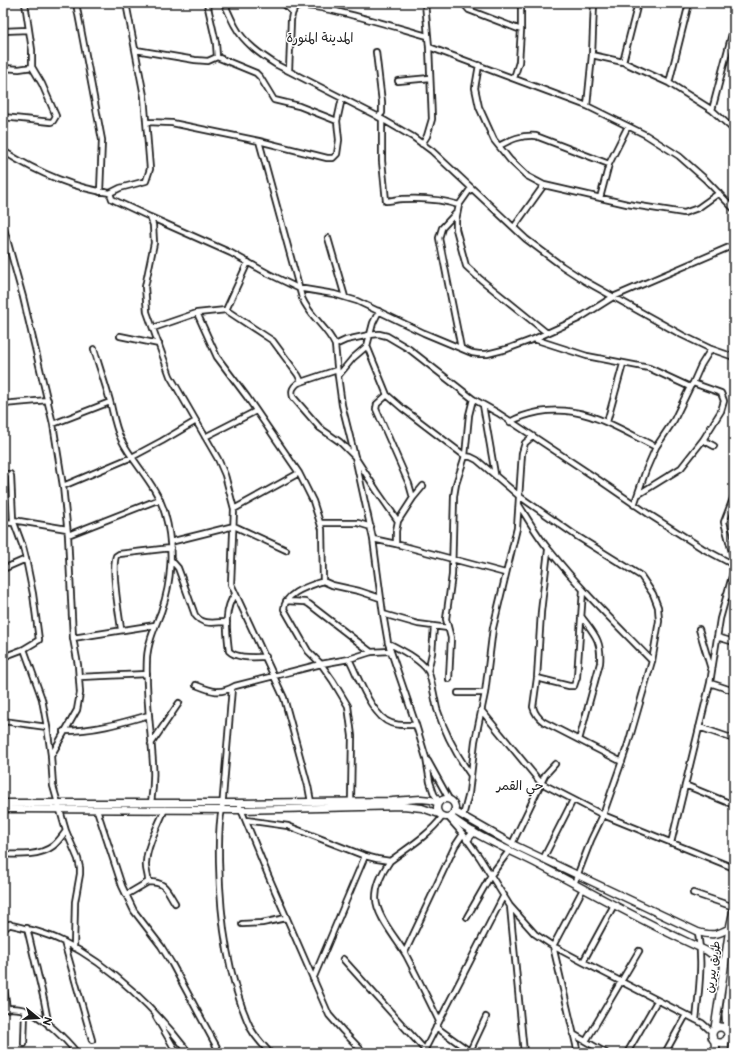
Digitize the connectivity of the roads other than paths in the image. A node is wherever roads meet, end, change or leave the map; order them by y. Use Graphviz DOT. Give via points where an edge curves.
graph roads {
  1 [pos="25,3"];
  2 [pos="76,3"];
  3 [pos="126,3"];
  4 [pos="207,3"];
  5 [pos="224,3"];
  6 [pos="283,3"];
  7 [pos="425,3"];
  8 [pos="463,3"];
  9 [pos="521,3"];
  10 [pos="594,3"];
  11 [pos="638,3"];
  12 [pos="689,3"];
  13 [pos="293,12"];
  14 [pos="734,26"];
  15 [pos="28,30"];
  16 [pos="521,30"];
  17 [pos="3,31"];
  18 [pos="428,36"];
  19 [pos="429,47"];
  20 [pos="136,50"];
  21 [pos="376,52"];
  22 [pos="592,55"];
  23 [pos="216,57"];
  24 [pos="623,62"];
  25 [pos="479,65"];
  26 [pos="32,67"];
  27 [pos="3,68"];
  28 [pos="289,71"];
  29 [pos="430,78"];
  30 [pos="514,78"];
  31 [pos="398,81"];
  32 [pos="669,83"];
  33 [pos="342,98"];
  34 [pos="587,106"];
  35 [pos="712,110"];
  36 [pos="3,117"];
  37 [pos="380,118"];
  38 [pos="337,121"];
  39 [pos="147,122"];
  40 [pos="628,126"];
  41 [pos="734,130"];
  42 [pos="259,141"];
  43 [pos="422,144"];
  44 [pos="499,146"];
  45 [pos="3,151"];
  46 [pos="609,164"];
  47 [pos="544,185"];
  48 [pos="471,188"];
  49 [pos="100,192"];
  50 [pos="110,193"];
  51 [pos="719,193"];
  52 [pos="600,198"];
  53 [pos="459,205"];
  54 [pos="734,209"];
  55 [pos="457,212"];
  56 [pos="150,218"];
  57 [pos="3,225"];
  58 [pos="514,227"];
  59 [pos="6,235"];
  60 [pos="328,238"];
  61 [pos="3,242"];
  62 [pos="734,245"];
  63 [pos="248,262"];
  64 [pos="298,288"];
  65 [pos="345,297"];
  66 [pos="613,297"];
  67 [pos="226,310"];
  68 [pos="379,311"];
  69 [pos="197,313"];
  70 [pos="153,328"];
  71 [pos="547,333"];
  72 [pos="369,335"];
  73 [pos="120,336"];
  74 [pos="534,339"];
  75 [pos="159,344"];
  76 [pos="335,345"];
  77 [pos="367,346"];
  78 [pos="461,348"];
  79 [pos="94,349"];
  80 [pos="711,349"];
  81 [pos="734,357"];
  82 [pos="623,364"];
  83 [pos="337,370"];
  84 [pos="338,376"];
  85 [pos="301,381"];
  86 [pos="691,385"];
  87 [pos="387,395"];
  88 [pos="473,399"];
  89 [pos="48,400"];
  90 [pos="110,402"];
  91 [pos="3,404"];
  92 [pos="483,405"];
  93 [pos="256,411"];
  94 [pos="196,421"];
  95 [pos="510,422"];
  96 [pos="607,422"];
  97 [pos="53,424"];
  98 [pos="532,436"];
  99 [pos="205,437"];
  100 [pos="703,440"];
  101 [pos="714,446"];
  102 [pos="656,447"];
  103 [pos="466,456"];
  104 [pos="132,457"];
  105 [pos="355,457"];
  106 [pos="299,473"];
  107 [pos="3,474"];
  108 [pos="495,474"];
  109 [pos="63,486"];
  110 [pos="423,486"];
  111 [pos="639,494"];
  112 [pos="520,496"];
  113 [pos="734,496"];
  114 [pos="413,498"];
  115 [pos="160,499"];
  116 [pos="634,505"];
  117 [pos="519,506"];
  118 [pos="234,509"];
  119 [pos="13,521"];
  120 [pos="398,521"];
  121 [pos="3,522"];
  122 [pos="321,523"];
  123 [pos="234,526"];
  124 [pos="370,527"];
  125 [pos="67,529"];
  126 [pos="68,535"];
  127 [pos="373,539"];
  128 [pos="170,542"];
  129 [pos="396,544"];
  130 [pos="171,548"];
  131 [pos="286,550"];
  132 [pos="548,550"];
  133 [pos="26,559"];
  134 [pos="171,560"];
  135 [pos="452,560"];
  136 [pos="734,560"];
  137 [pos="734,565"];
  138 [pos="3,569"];
  139 [pos="734,570"];
  140 [pos="505,573"];
  141 [pos="323,580"];
  142 [pos="583,590"];
  143 [pos="235,594"];
  144 [pos="726,595"];
  145 [pos="380,598"];
  146 [pos="734,598"];
  147 [pos="286,600"];
  148 [pos="383,614"];
  149 [pos="581,616"];
  150 [pos="226,622"];
  151 [pos="155,625"];
  152 [pos="434,627"];
  153 [pos="448,628"];
  154 [pos="120,629"];
  155 [pos="699,629"];
  156 [pos="717,637"];
  157 [pos="73,638"];
  158 [pos="734,642"];
  159 [pos="388,643"];
  160 [pos="24,649"];
  161 [pos="390,651"];
  162 [pos="371,652"];
  163 [pos="3,657"];
  164 [pos="266,657"];
  165 [pos="349,659"];
  166 [pos="652,661"];
  167 [pos="320,664"];
  168 [pos="428,671"];
  169 [pos="711,671"];
  170 [pos="147,674"];
  171 [pos="274,676"];
  172 [pos="79,677"];
  173 [pos="537,678"];
  174 [pos="449,679"];
  175 [pos="710,683"];
  176 [pos="196,685"];
  177 [pos="232,688"];
  178 [pos="734,691"];
  179 [pos="458,693"];
  180 [pos="484,693"];
  181 [pos="179,703"];
  182 [pos="481,710"];
  183 [pos="149,715"];
  184 [pos="3,721"];
  185 [pos="416,725"];
  186 [pos="47,727"];
  187 [pos="699,727"];
  188 [pos="64,731"];
  189 [pos="734,739"];
  190 [pos="579,740"];
  191 [pos="151,744"];
  192 [pos="51,756"];
  193 [pos="426,758"];
  194 [pos="622,762"];
  195 [pos="555,764"];
  196 [pos="470,774"];
  197 [pos="541,783"];
  198 [pos="686,785"];
  199 [pos="448,799"];
  200 [pos="572,800"];
  201 [pos="350,801"];
  202 [pos="311,802"];
  203 [pos="439,802"];
  204 [pos="3,803"];
  205 [pos="151,803"];
  206 [pos="734,805"];
  207 [pos="59,806"];
  208 [pos="222,806"];
  209 [pos="240,807"];
  210 [pos="3,809"];
  211 [pos="165,809"];
  212 [pos="97,810"];
  213 [pos="447,815"];
  214 [pos="462,816"];
  215 [pos="603,816"];
  216 [pos="246,820"];
  217 [pos="475,823"];
  218 [pos="66,831"];
  219 [pos="472,831"];
  220 [pos="463,834"];
  221 [pos="467,840"];
  222 [pos="671,843"];
  223 [pos="512,844"];
  224 [pos="509,851"];
  225 [pos="3,854"];
  226 [pos="365,856"];
  227 [pos="542,859"];
  228 [pos="390,861"];
  229 [pos="734,868"];
  230 [pos="491,875"];
  231 [pos="578,876"];
  232 [pos="148,882"];
  233 [pos="574,884"];
  234 [pos="583,889"];
  235 [pos="693,893"];
  236 [pos="126,895"];
  237 [pos="504,895"];
  238 [pos="175,903"];
  239 [pos="614,905"];
  240 [pos="510,906"];
  241 [pos="734,908"];
  242 [pos="467,917"];
  243 [pos="286,918"];
  244 [pos="3,923"];
  245 [pos="10,924"];
  246 [pos="242,924"];
  247 [pos="26,928"];
  248 [pos="730,928"];
  249 [pos="3,930"];
  250 [pos="698,932"];
  251 [pos="64,942"];
  252 [pos="553,946"];
  253 [pos="74,948"];
  254 [pos="701,949"];
  255 [pos="639,951"];
  256 [pos="405,952"];
  257 [pos="734,955"];
  258 [pos="343,959"];
  259 [pos="583,962"];
  260 [pos="724,965"];
  261 [pos="313,979"];
  262 [pos="3,980"];
  263 [pos="621,982"];
  264 [pos="657,1001"];
  265 [pos="5,1009"];
  266 [pos="25,1010"];
  267 [pos="154,1014"];
  268 [pos="686,1015"];
  269 [pos="486,1017"];
  270 [pos="696,1020"];
  271 [pos="439,1021"];
  272 [pos="49,1026"];
  273 [pos="436,1027"];
  274 [pos="713,1030"];
  275 [pos="573,1034"];
  276 [pos="728,1036"];
  277 [pos="92,1040"];
  278 [pos="586,1041"];
  279 [pos="715,1042"];
  280 [pos="24,1044"];
  281 [pos="423,1051"];
  282 [pos="471,1052"];
  283 [pos="77,1053"];
  284 [pos="177,1053"];
  285 [pos="189,1053"];
  286 [pos="220,1053"];
  287 [pos="270,1053"];
  288 [pos="364,1053"];
  289 [pos="524,1053"];
  290 [pos="578,1053"];
  291 [pos="606,1053"];
  292 [pos="627,1053"];
  293 [pos="665,1053"];
  294 [pos="716,1053"];
  295 [pos="724,1053"];
  1 -- 15 [label="street"];
  2 -- 49 [label="street" via="102,140"];
  3 -- 20 [label="street"];
  4 -- 23 [label="street" via="216,43"];
  5 -- 28 [label="street" via="236,28 253,48"];
  6 -- 13 [label="street"];
  7 -- 18 [label="street"];
  8 -- 16 [label="street" via="469,10"];
  9 -- 16 [label="street"];
  10 -- 22 [label="street"];
  11 -- 24 [label="street"];
  12 -- 32 [label="street"];
  13 -- 18 [label="street" via="301,5 324,8"];
  13 -- 28 [label="street"];
  14 -- 35 [label="street"];
  15 -- 17 [label="street"];
  15 -- 26 [label="street"];
  16 -- 30 [label="street" via="519,62"];
  18 -- 19 [label="street"];
  19 -- 25 [label="street"];
  19 -- 29 [label="street"];
  20 -- 23 [label="street" via="195,60 208,61"];
  20 -- 39 [label="street"];
  21 -- 37 [label="street" via="382,102"];
  22 -- 24 [label="street"];
  22 -- 34 [label="street"];
  23 -- 38 [label="street" via="256,73 274,100 299,106"];
  24 -- 32 [label="street"];
  25 -- 30 [label="street"];
  25 -- 44 [label="street" via="475,88 479,107"];
  26 -- 27 [label="street"];
  26 -- 36 [label="street" via="51,103 55,118 51,122 42,122"];
  28 -- 33 [label="street"];
  29 -- 31 [label="street"];
  29 -- 43 [label="street" via="432,119"];
  30 -- 34 [label="street"];
  32 -- 35 [label="street"];
  33 -- 37 [label="street"];
  33 -- 38 [label="street"];
  34 -- 40 [label="street"];
  35 -- 41 [label="street"];
  37 -- 43 [label="street"];
  37 -- 53 [label="street" via="386,201 429,199"];
  38 -- 42 [label="street" via="338,148 333,158"];
  39 -- 42 [label="street" via="172,123"];
  39 -- 50 [label="street" via="150,169 148,178 146,181"];
  40 -- 46 [label="street"];
  40 -- 51 [label="street" via="679,156"];
  42 -- 64 [label="street"];
  43 -- 48 [label="street"];
  44 -- 46 [label="street" via="514,138 536,136"];
  44 -- 47 [label="street" via="527,176"];
  45 -- 49 [label="street" via="40,171"];
  46 -- 52 [label="street"];
  47 -- 52 [label="street"];
  47 -- 58 [label="street"];
  48 -- 53 [label="street"];
  48 -- 58 [label="street"];
  49 -- 50 [label="street"];
  50 -- 56 [label="street" via="112,199"];
  51 -- 52 [label="street" via="698,208 684,213"];
  51 -- 54 [label="street"];
  53 -- 55 [label="street"];
  55 -- 71 [label="street" via="456,229 466,266"];
  55 -- 78 [label="street" via="442,228 439,238"];
  56 -- 63 [label="street"];
  56 -- 70 [label="street" via="154,243 146,278 145,297"];
  57 -- 59 [label="street"];
  58 -- 66 [label="street" via="562,266"];
  59 -- 61 [label="street"];
  59 -- 89 [label="street" via="24,297"];
  60 -- 65 [label="street"];
  62 -- 66 [label="street"];
  63 -- 64 [label="street"];
  63 -- 67 [label="street"];
  64 -- 65 [label="street"];
  64 -- 76 [label="street" via="308,311"];
  65 -- 68 [label="street"];
  66 -- 71 [label="street" via="578,319"];
  66 -- 80 [label="street"];
  67 -- 69 [label="street"];
  67 -- 85 [label="street" via="272,341"];
  68 -- 72 [label="street"];
  68 -- 78 [label="street"];
  69 -- 70 [label="street"];
  69 -- 93 [label="street" via="217,357"];
  70 -- 75 [label="street"];
  71 -- 74 [label="street"];
  72 -- 76 [label="street"];
  72 -- 77 [label="street"];
  72 -- 88 [label="street" via="384,335 399,342"];
  73 -- 75 [label="street"];
  74 -- 78 [label="street" via="487,354 477,354"];
  74 -- 82 [label="street" via="587,356"];
  75 -- 94 [label="street" via="165,366"];
  76 -- 83 [label="street"];
  77 -- 84 [label="street"];
  77 -- 87 [label="street"];
  79 -- 90 [label="street"];
  80 -- 81 [label="street"];
  80 -- 86 [label="street"];
  82 -- 86 [label="street" via="649,368"];
  82 -- 96 [label="street"];
  83 -- 84 [label="street"];
  83 -- 85 [label="street"];
  84 -- 105 [label="street" via="342,405"];
  85 -- 105 [label="street" via="293,387 292,397 320,428"];
  86 -- 100 [label="street" via="718,391 723,396 721,411"];
  86 -- 102 [label="street" via="674,420"];
  87 -- 103 [label="street"];
  87 -- 114 [label="street" via="377,404 376,409"];
  88 -- 92 [label="street"];
  88 -- 103 [label="street"];
  89 -- 91 [label="street"];
  89 -- 97 [label="street"];
  90 -- 97 [label="street"];
  90 -- 104 [label="street" via="120,437"];
  92 -- 95 [label="street"];
  92 -- 108 [label="street"];
  93 -- 99 [label="street"];
  93 -- 106 [label="street"];
  94 -- 99 [label="street"];
  94 -- 104 [label="street"];
  95 -- 96 [label="street" via="521,416 547,410 583,413"];
  95 -- 98 [label="street"];
  96 -- 102 [label="street"];
  97 -- 109 [label="street"];
  98 -- 112 [label="street" via="525,443 522,452"];
  98 -- 116 [label="street"];
  99 -- 118 [label="street" via="225,475"];
  100 -- 101 [label="street"];
  100 -- 111 [label="street" via="681,468"];
  102 -- 111 [label="street"];
  103 -- 108 [label="street" via="478,460"];
  103 -- 135 [label="street" via="455,490"];
  104 -- 109 [label="street"];
  104 -- 115 [label="street"];
  105 -- 120 [label="street"];
  105 -- 124 [label="street"];
  106 -- 118 [label="street"];
  106 -- 122 [label="street"];
  107 -- 119 [label="street" via="10,474 12,478"];
  108 -- 112 [label="street"];
  109 -- 125 [label="street"];
  110 -- 114 [label="street"];
  111 -- 116 [label="street"];
  112 -- 117 [label="street"];
  112 -- 166 [label="street" via="575,535 641,576 653,594 658,608"];
  113 -- 136 [label="street" via="724,522"];
  114 -- 120 [label="street"];
  115 -- 126 [label="street"];
  115 -- 128 [label="street"];
  116 -- 137 [label="street"];
  117 -- 132 [label="street"];
  117 -- 140 [label="street" via="517,528"];
  118 -- 123 [label="street"];
  119 -- 121 [label="street"];
  119 -- 125 [label="street"];
  119 -- 133 [label="street"];
  120 -- 129 [label="street"];
  122 -- 124 [label="street" via="358,523"];
  122 -- 141 [label="street"];
  123 -- 128 [label="street"];
  123 -- 131 [label="street"];
  123 -- 143 [label="street" via="231,584"];
  124 -- 127 [label="street"];
  125 -- 126 [label="street"];
  126 -- 157 [label="street"];
  127 -- 129 [label="street"];
  127 -- 145 [label="street"];
  128 -- 130 [label="street"];
  129 -- 135 [label="street"];
  130 -- 134 [label="street"];
  130 -- 154 [label="street" via="116,556 116,596"];
  132 -- 142 [label="street"];
  132 -- 173 [label="street"];
  133 -- 138 [label="street"];
  133 -- 160 [label="street" via="39,636 38,642"];
  134 -- 150 [label="street" via="178,568 198,619 207,623"];
  134 -- 151 [label="street" via="166,594"];
  135 -- 140 [label="street"];
  135 -- 153 [label="street" via="446,619"];
  139 -- 144 [label="street"];
  140 -- 180 [label="street" via="493,628"];
  141 -- 145 [label="street" via="332,585"];
  141 -- 147 [label="street"];
  142 -- 149 [label="street"];
  142 -- 166 [label="street"];
  143 -- 150 [label="street" via="230,601"];
  143 -- 164 [label="street"];
  144 -- 146 [label="street"];
  144 -- 156 [label="street"];
  145 -- 148 [label="street"];
  147 -- 162 [label="street" via="309,604"];
  147 -- 167 [label="street" via="284,609 308,651"];
  148 -- 152 [label="street"];
  148 -- 159 [label="street"];
  149 -- 173 [label="street" via="577,677 574,686"];
  149 -- 190 [label="street" via="593,632 601,650 600,663"];
  150 -- 164 [label="street" via="231,653"];
  151 -- 154 [label="street"];
  151 -- 170 [label="street" via="148,648"];
  152 -- 153 [label="street"];
  152 -- 168 [label="street"];
  153 -- 174 [label="street" via="451,638"];
  154 -- 157 [label="street"];
  155 -- 169 [label="street"];
  156 -- 158 [label="street"];
  156 -- 169 [label="street"];
  157 -- 172 [label="street"];
  159 -- 161 [label="street"];
  159 -- 168 [label="street" via="406,652"];
  160 -- 163 [label="street"];
  160 -- 186 [label="street" via="39,689"];
  161 -- 162 [label="street"];
  161 -- 185 [label="street"];
  162 -- 165 [label="street"];
  164 -- 171 [label="street"];
  165 -- 167 [label="street"];
  165 -- 185 [label="street" via="381,718 395,724"];
  166 -- 194 [label="street"];
  167 -- 171 [label="street"];
  167 -- 201 [label="street" via="348,706 352,736"];
  168 -- 196 [label="street" via="445,730"];
  169 -- 175 [label="street"];
  170 -- 172 [label="street"];
  170 -- 183 [label="street"];
  171 -- 177 [label="street"];
  171 -- 202 [label="street" via="288,708"];
  172 -- 188 [label="street" via="77,710"];
  173 -- 190 [label="street" via="532,707 535,714 544,722"];
  175 -- 178 [label="street"];
  175 -- 187 [label="street"];
  176 -- 177 [label="street" via="215,692"];
  177 -- 208 [label="street"];
  179 -- 180 [label="street"];
  180 -- 182 [label="street"];
  181 -- 191 [label="street"];
  182 -- 196 [label="street"];
  182 -- 197 [label="street"];
  183 -- 188 [label="street" via="102,728"];
  183 -- 191 [label="street"];
  184 -- 186 [label="street"];
  185 -- 193 [label="street"];
  186 -- 192 [label="street"];
  187 -- 189 [label="street"];
  187 -- 198 [label="street"];
  188 -- 192 [label="street"];
  190 -- 194 [label="street"];
  191 -- 205 [label="street"];
  192 -- 207 [label="street" via="53,786"];
  193 -- 199 [label="street"];
  193 -- 203 [label="street" via="432,788"];
  194 -- 215 [label="street"];
  195 -- 197 [label="street" via="545,774"];
  196 -- 214 [label="street" via="467,801"];
  197 -- 200 [label="street"];
  197 -- 223 [label="street"];
  198 -- 206 [label="street"];
  198 -- 222 [label="street"];
  199 -- 203 [label="street"];
  199 -- 213 [label="street" via="454,804"];
  200 -- 215 [label="street"];
  200 -- 227 [label="street"];
  201 -- 202 [label="street"];
  201 -- 203 [label="street" via="421,799"];
  202 -- 209 [label="street"];
  203 -- 213 [label="street" via="437,809"];
  204 -- 207 [label="street"];
  205 -- 207 [label="street"];
  205 -- 208 [label="street"];
  207 -- 210 [label="street"];
  207 -- 212 [label="street"];
  207 -- 218 [label="street"];
  208 -- 209 [label="street"];
  208 -- 211 [label="street"];
  208 -- 287 [label="street" via="219,824 219,879 227,955 251,1029"];
  209 -- 213 [label="street" via="403,806"];
  209 -- 216 [label="street"];
  211 -- 212 [label="street"];
  211 -- 232 [label="street" via="146,861"];
  212 -- 236 [label="street"];
  213 -- 214 [label="street"];
  213 -- 219 [label="street"];
  213 -- 220 [label="street"];
  213 -- 228 [label="street" via="426,835"];
  214 -- 217 [label="street"];
  215 -- 222 [label="street"];
  215 -- 231 [label="street"];
  216 -- 226 [label="street" via="288,826"];
  216 -- 243 [label="street"];
  217 -- 219 [label="street"];
  217 -- 223 [label="street"];
  218 -- 225 [label="street" via="54,845 43,851"];
  218 -- 253 [label="street" via="80,868 75,902"];
  219 -- 221 [label="street"];
  219 -- 224 [label="street"];
  220 -- 221 [label="street"];
  220 -- 256 [label="street"];
  221 -- 230 [label="street"];
  222 -- 229 [label="street"];
  223 -- 227 [label="street"];
  224 -- 230 [label="street"];
  224 -- 233 [label="street"];
  226 -- 228 [label="street"];
  226 -- 261 [label="street"];
  227 -- 231 [label="street"];
  228 -- 256 [label="street" via="383,872 376,898 387,927"];
  230 -- 237 [label="street"];
  230 -- 242 [label="street"];
  231 -- 233 [label="street"];
  231 -- 250 [label="street"];
  232 -- 236 [label="street"];
  232 -- 238 [label="street" via="159,882"];
  233 -- 234 [label="street"];
  234 -- 239 [label="street"];
  234 -- 252 [label="street"];
  235 -- 241 [label="street"];
  236 -- 286 [label="street" via="134,911 172,964"];
  237 -- 240 [label="street"];
  237 -- 271 [label="street"];
  239 -- 254 [label="street"];
  239 -- 259 [label="street"];
  240 -- 252 [label="street" via="535,934"];
  240 -- 289 [label="street"];
  241 -- 248 [label="main road, طريق بيرين"];
  243 -- 246 [label="street"];
  243 -- 261 [label="street"];
  244 -- 245 [label="street"];
  245 -- 247 [label="street"];
  245 -- 249 [label="street"];
  247 -- 251 [label="street"];
  247 -- 272 [label="street"];
  248 -- 250 [label="street" via="712,935"];
  248 -- 260 [label="main road, طريق بيرين"];
  250 -- 254 [label="street"];
  251 -- 253 [label="street"];
  251 -- 277 [label="street"];
  252 -- 259 [label="street"];
  252 -- 275 [label="street"];
  253 -- 267 [label="street" via="110,971"];
  254 -- 260 [label="street"];
  254 -- 270 [label="street" via="701,980"];
  255 -- 263 [label="street"];
  256 -- 271 [label="street"];
  257 -- 276 [label="main road, طريق بيرين" via="726,1015"];
  258 -- 281 [label="street"];
  259 -- 263 [label="street"];
  260 -- 274 [label="main road, طريق بيرين"];
  261 -- 288 [label="street" via="329,1015"];
  262 -- 265 [label="street"];
  263 -- 264 [label="street"];
  263 -- 278 [label="street"];
  264 -- 268 [label="street"];
  264 -- 292 [label="street"];
  265 -- 266 [label="street"];
  266 -- 272 [label="street"];
  266 -- 280 [label="street"];
  267 -- 284 [label="street"];
  267 -- 285 [label="street" via="167,1025"];
  268 -- 270 [label="street"];
  268 -- 293 [label="street"];
  269 -- 282 [label="street"];
  270 -- 274 [label="street"];
  271 -- 273 [label="street"];
  272 -- 283 [label="street"];
  273 -- 281 [label="street"];
  273 -- 282 [label="street"];
  274 -- 276 [label="main road" via="721,1027"];
  274 -- 279 [label="main road" via="712,1038"];
  275 -- 278 [label="street"];
  275 -- 290 [label="street"];
  276 -- 279 [label="main road" via="722,1043"];
  276 -- 295 [label="main road, طريق بيرين"];
  278 -- 291 [label="street"];
  279 -- 294 [label="main road"];
}
